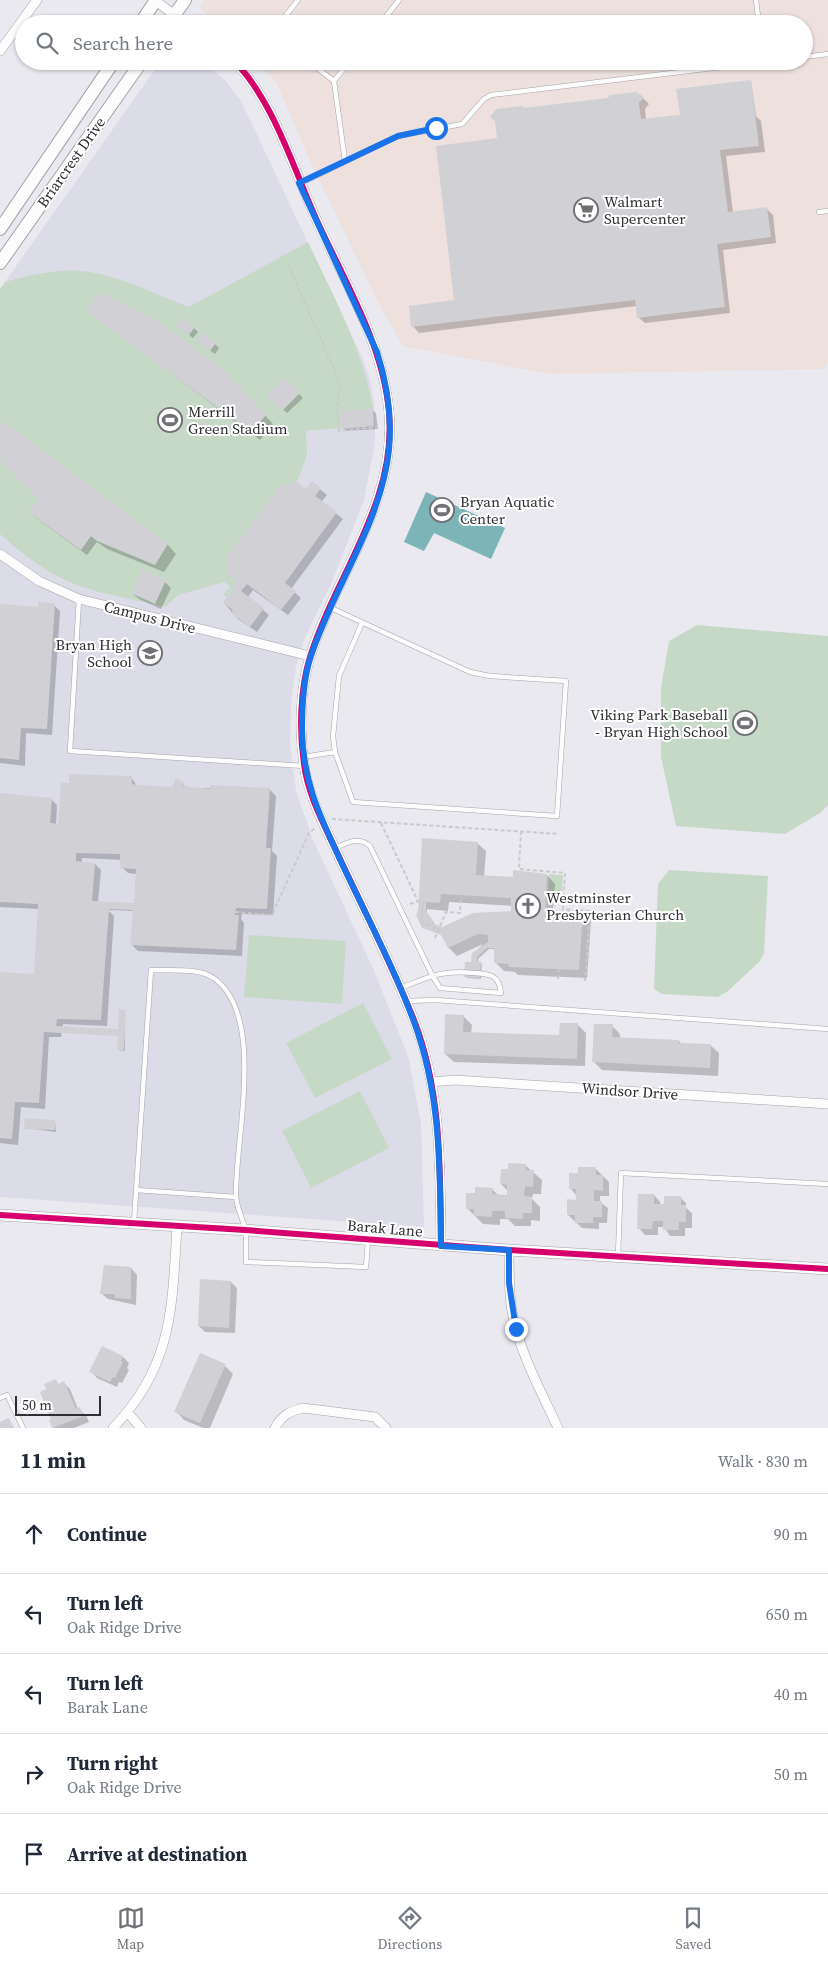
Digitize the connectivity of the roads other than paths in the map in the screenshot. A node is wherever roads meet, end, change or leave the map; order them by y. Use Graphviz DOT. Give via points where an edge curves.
graph roads {
  1 [pos="37,0"];
  2 [pos="156,0"];
  3 [pos="185,0"];
  4 [pos="298,0"];
  5 [pos="399,0"];
  6 [pos="756,0"];
  7 [pos="26,15"];
  8 [pos="146,15"];
  9 [pos="168,15"];
  10 [pos="174,15"];
  11 [pos="286,15"];
  12 [pos="387,15"];
  13 [pos="758,15"];
  14 [pos="15,30"];
  15 [pos="0,51"];
  16 [pos="828,54"];
  17 [pos="813,56"];
  18 [pos="108,70"];
  19 [pos="136,70"];
  20 [pos="242,70"];
  21 [pos="320,70"];
  22 [pos="343,70"];
  23 [pos="698,70"];
  24 [pos="334,81"];
  25 [pos="345,161"];
  26 [pos="299,183"];
  27 [pos="828,211"];
  28 [pos="819,212"];
  29 [pos="0,229"];
  30 [pos="0,263"];
  31 [pos="0,554"];
  32 [pos="79,599"];
  33 [pos="331,608"];
  34 [pos="362,623"];
  35 [pos="310,656"];
  36 [pos="334,752"];
  37 [pos="303,762"];
  38 [pos="335,848"];
  39 [pos="432,975"];
  40 [pos="400,988"];
  41 [pos="405,1002"];
  42 [pos="828,1029"];
  43 [pos="431,1082"];
  44 [pos="828,1104"];
  45 [pos="828,1184"];
  46 [pos="136,1190"];
  47 [pos="236,1196"];
  48 [pos="0,1215"];
  49 [pos="134,1224"];
  50 [pos="177,1227"];
  51 [pos="245,1230"];
  52 [pos="368,1240"];
  53 [pos="441,1246"];
  54 [pos="509,1250"];
  55 [pos="618,1256"];
  56 [pos="828,1269"];
  57 [pos="0,1398"];
  58 [pos="128,1413"];
  59 [pos="23,1428"];
  60 [pos="113,1428"];
  61 [pos="141,1428"];
  62 [pos="275,1428"];
  63 [pos="386,1428"];
  64 [pos="558,1428"];
  1 -- 7 [label="street"];
  2 -- 8 [label="main road"];
  2 -- 9 [label="street"];
  3 -- 10 [label="main road"];
  4 -- 11 [label="lane"];
  5 -- 12 [label="lane"];
  6 -- 13 [label="lane"];
  14 -- 15 [label="street"];
  16 -- 17 [label="lane"];
  18 -- 29 [label="main road, Briarcrest Drive"];
  19 -- 30 [label="main road, Briarcrest Drive"];
  20 -- 26 [label="street" via="262,98"];
  21 -- 24 [label="lane"];
  22 -- 24 [label="lane"];
  23 -- 25 [label="lane" via="490,95 462,124 406,134"];
  24 -- 25 [label="lane"];
  25 -- 26 [label="lane"];
  26 -- 33 [label="street" via="377,352 389,413 389,450 378,501"];
  27 -- 28 [label="lane"];
  31 -- 32 [label="street, Campus Drive" via="39,581"];
  32 -- 35 [label="street, Campus Drive"];
  32 -- 37 [label="lane" via="70,751"];
  33 -- 34 [label="lane"];
  33 -- 35 [label="street"];
  34 -- 36 [label="lane" via="339,676"];
  34 -- 36 [label="lane" via="478,674 566,681 557,816 353,802"];
  35 -- 37 [label="street" via="303,706"];
  36 -- 37 [label="lane"];
  37 -- 38 [label="street" via="315,804"];
  38 -- 39 [label="lane" via="355,840 370,846"];
  38 -- 40 [label="street"];
  39 -- 39 [label="lane" via="448,971 490,974 499,981 501,993 440,988"];
  39 -- 40 [label="lane"];
  40 -- 41 [label="street"];
  41 -- 42 [label="lane" via="435,1000"];
  41 -- 43 [label="street" via="420,1037"];
  43 -- 44 [label="street, Windsor Drive" via="456,1080"];
  43 -- 53 [label="street" via="440,1152"];
  45 -- 55 [label="lane" via="621,1173"];
  46 -- 47 [label="lane"];
  46 -- 47 [label="lane" via="151,970 211,976 222,985 237,1016 243,1038 245,1069"];
  46 -- 49 [label="lane"];
  47 -- 51 [label="lane"];
  48 -- 49 [label="street, Barak Lane"];
  49 -- 50 [label="street, Barak Lane"];
  50 -- 51 [label="street, Barak Lane"];
  50 -- 58 [label="street" via="167,1335 158,1366"];
  51 -- 52 [label="street, Barak Lane"];
  51 -- 52 [label="lane" via="246,1262 366,1267"];
  52 -- 53 [label="street, Barak Lane"];
  53 -- 54 [label="street, Barak Lane"];
  54 -- 55 [label="street, Barak Lane"];
  54 -- 64 [label="street" via="509,1283 516,1329 528,1365"];
  55 -- 56 [label="street, Barak Lane"];
  57 -- 59 [label="lane" via="7,1395"];
  58 -- 60 [label="street"];
  58 -- 61 [label="street"];
  62 -- 63 [label="street" via="282,1417 303,1408 374,1417"];
}
